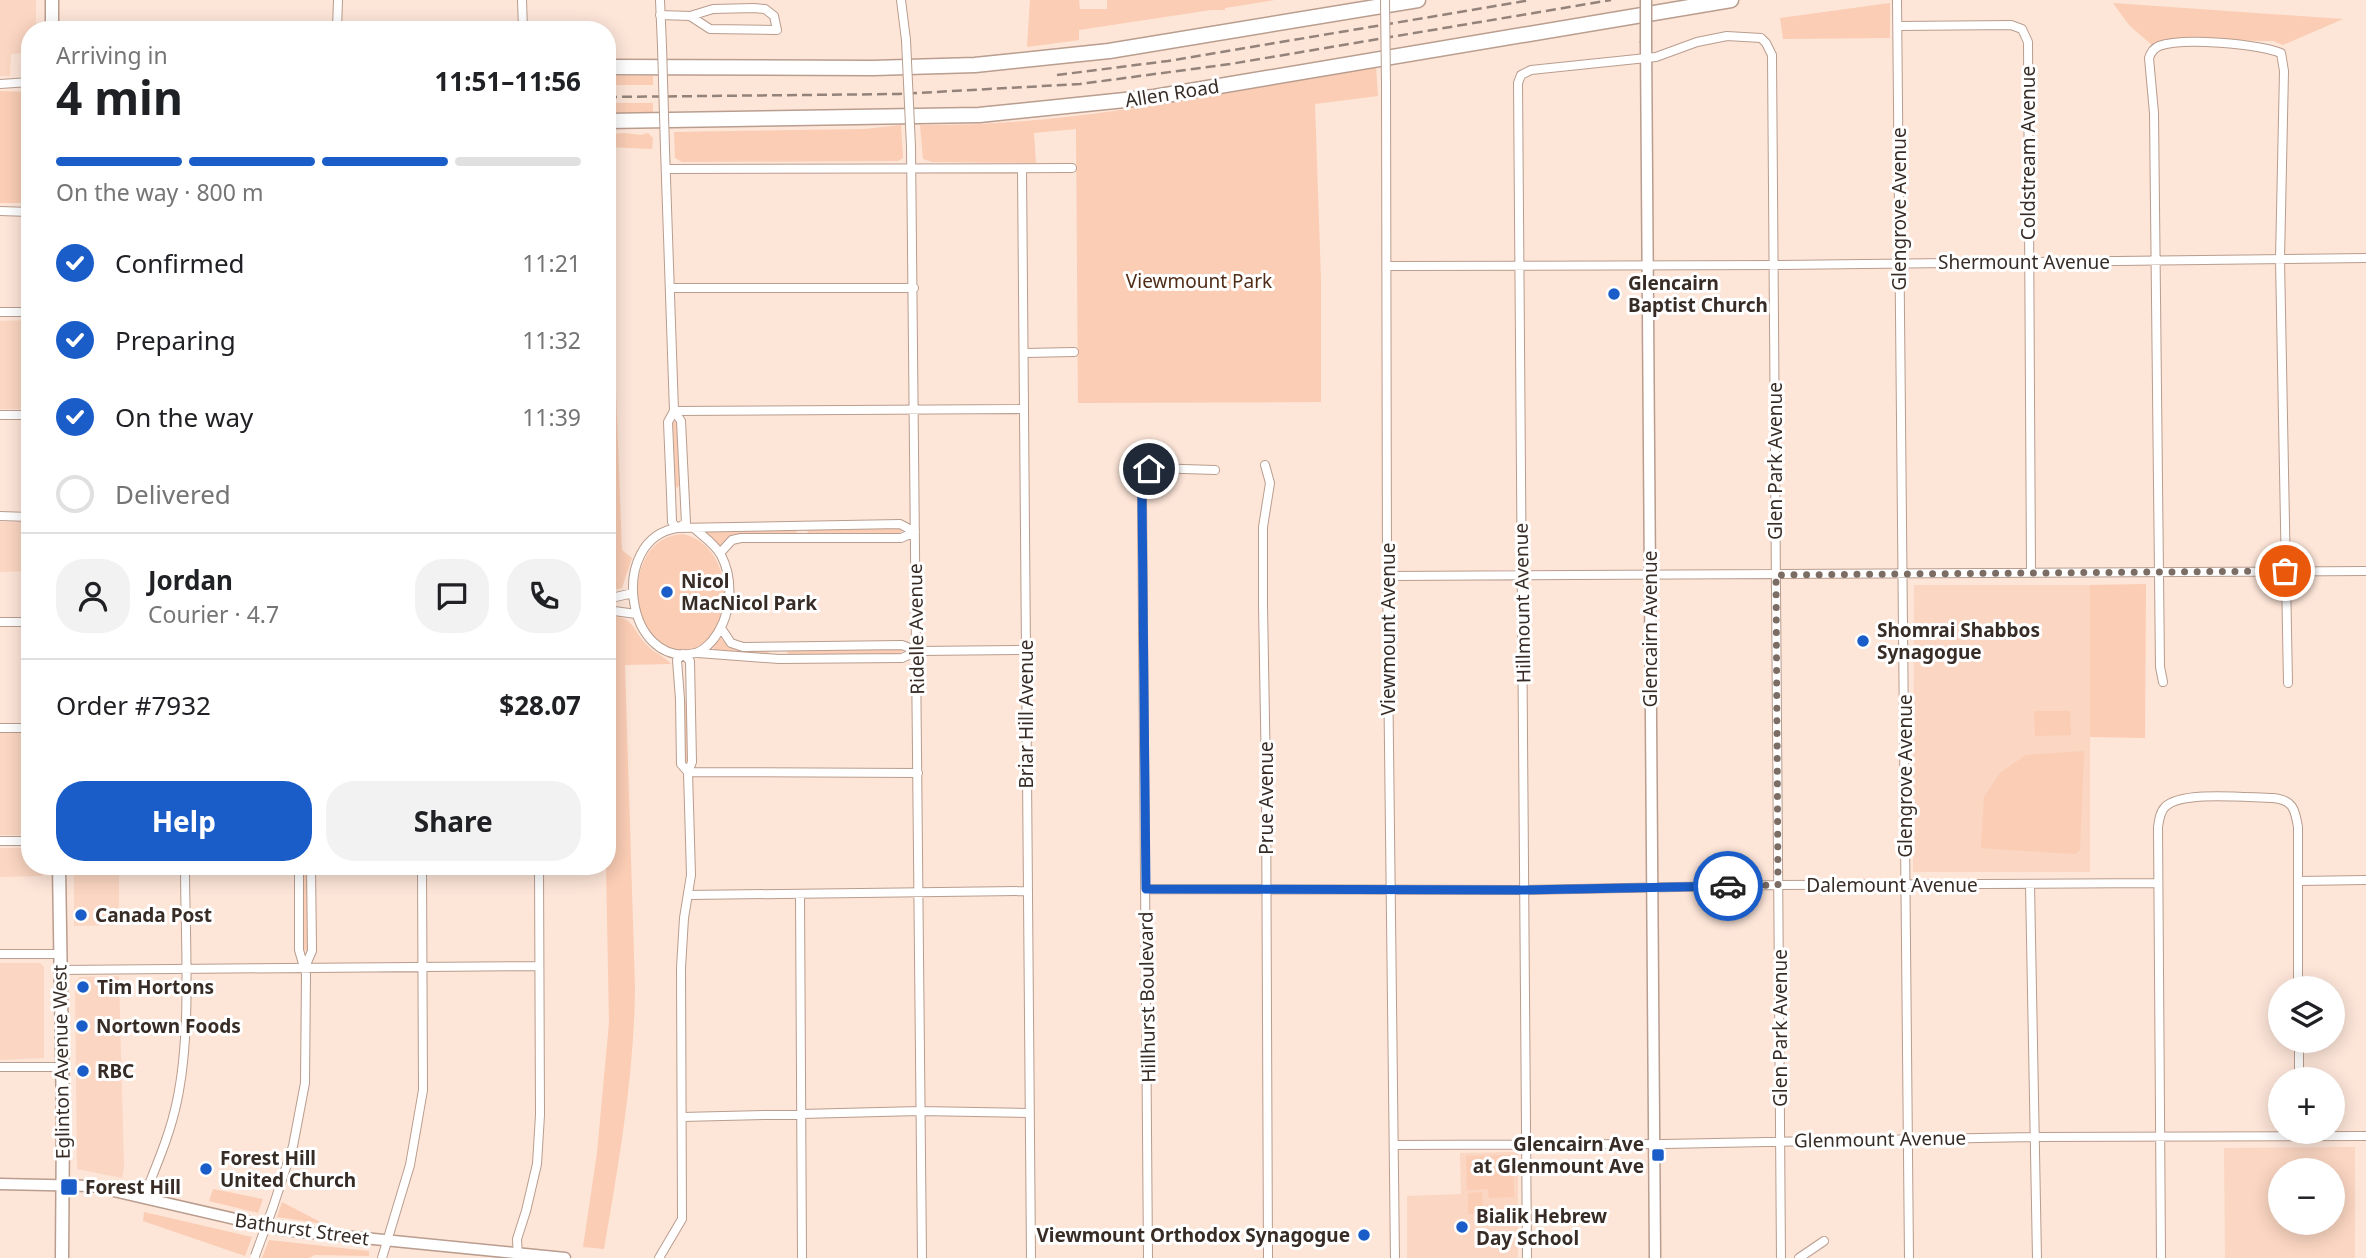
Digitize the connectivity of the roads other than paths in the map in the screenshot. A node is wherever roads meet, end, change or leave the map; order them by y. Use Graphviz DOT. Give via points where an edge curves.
graph roads {
  1 [pos="52,0"];
  2 [pos="338,0"];
  3 [pos="522,0"];
  4 [pos="660,0"];
  5 [pos="901,0"];
  6 [pos="1385,0"];
  7 [pos="1418,0"];
  8 [pos="1646,0"];
  9 [pos="1731,0"];
  10 [pos="1897,4"];
  11 [pos="660,15"];
  12 [pos="690,16"];
  13 [pos="52,21"];
  14 [pos="337,21"];
  15 [pos="523,21"];
  16 [pos="1898,26"];
  17 [pos="1646,58"];
  18 [pos="616,67"];
  19 [pos="21,83"];
  20 [pos="0,84"];
  21 [pos="616,121"];
  22 [pos="1072,168"];
  23 [pos="667,169"];
  24 [pos="913,169"];
  25 [pos="1022,169"];
  26 [pos="0,211"];
  27 [pos="21,212"];
  28 [pos="2366,258"];
  29 [pos="2280,259"];
  30 [pos="2155,261"];
  31 [pos="2029,262"];
  32 [pos="1899,263"];
  33 [pos="1773,264"];
  34 [pos="1648,265"];
  35 [pos="1387,266"];
  36 [pos="1518,267"];
  37 [pos="670,288"];
  38 [pos="914,288"];
  39 [pos="0,312"];
  40 [pos="21,312"];
  41 [pos="1074,352"];
  42 [pos="1025,353"];
  43 [pos="1024,409"];
  44 [pos="915,410"];
  45 [pos="674,411"];
  46 [pos="0,415"];
  47 [pos="21,415"];
  48 [pos="1265,465"];
  49 [pos="1215,470"];
  50 [pos="684,493"];
  51 [pos="671,494"];
  52 [pos="0,516"];
  53 [pos="21,517"];
  54 [pos="803,525"];
  55 [pos="677,528"];
  56 [pos="695,529"];
  57 [pos="915,532"];
  58 [pos="803,538"];
  59 [pos="720,553"];
  60 [pos="2285,571"];
  61 [pos="2366,571"];
  62 [pos="2031,572"];
  63 [pos="1903,573"];
  64 [pos="2159,573"];
  65 [pos="1650,575"];
  66 [pos="1776,575"];
  67 [pos="1387,576"];
  68 [pos="1521,577"];
  69 [pos="633,593"];
  70 [pos="616,596"];
  71 [pos="616,611"];
  72 [pos="636,614"];
  73 [pos="0,622"];
  74 [pos="21,622"];
  75 [pos="721,628"];
  76 [pos="779,646"];
  77 [pos="1025,650"];
  78 [pos="918,651"];
  79 [pos="698,653"];
  80 [pos="683,654"];
  81 [pos="779,659"];
  82 [pos="2163,682"];
  83 [pos="2288,683"];
  84 [pos="691,698"];
  85 [pos="680,699"];
  86 [pos="21,727"];
  87 [pos="0,728"];
  88 [pos="688,772"];
  89 [pos="918,773"];
  90 [pos="0,841"];
  91 [pos="21,841"];
  92 [pos="59,875"];
  93 [pos="184,875"];
  94 [pos="299,875"];
  95 [pos="311,875"];
  96 [pos="422,875"];
  97 [pos="539,875"];
  98 [pos="2366,880"];
  99 [pos="2298,881"];
  100 [pos="2158,883"];
  101 [pos="1906,884"];
  102 [pos="2030,884"];
  103 [pos="1778,885"];
  104 [pos="1652,888"];
  105 [pos="1146,889"];
  106 [pos="1266,889"];
  107 [pos="1523,890"];
  108 [pos="1027,891"];
  109 [pos="1391,891"];
  110 [pos="918,893"];
  111 [pos="688,895"];
  112 [pos="800,895"];
  113 [pos="0,954"];
  114 [pos="59,954"];
  115 [pos="539,966"];
  116 [pos="305,967"];
  117 [pos="422,967"];
  118 [pos="185,968"];
  119 [pos="59,970"];
  120 [pos="2298,976"];
  121 [pos="0,1067"];
  122 [pos="62,1067"];
  123 [pos="919,1111"];
  124 [pos="802,1113"];
  125 [pos="1029,1113"];
  126 [pos="682,1116"];
  127 [pos="2268,1135"];
  128 [pos="2345,1135"];
  129 [pos="2366,1136"];
  130 [pos="2035,1137"];
  131 [pos="2160,1138"];
  132 [pos="1907,1139"];
  133 [pos="1780,1140"];
  134 [pos="1526,1143"];
  135 [pos="1654,1144"];
  136 [pos="1394,1145"];
  137 [pos="0,1184"];
  138 [pos="62,1185"];
  139 [pos="144,1198"];
  140 [pos="387,1241"];
  141 [pos="1824,1241"];
  142 [pos="517,1256"];
  143 [pos="254,1257"];
  144 [pos="62,1258"];
  145 [pos="382,1258"];
  146 [pos="565,1258"];
  147 [pos="659,1258"];
  148 [pos="802,1258"];
  149 [pos="922,1258"];
  150 [pos="1031,1258"];
  151 [pos="1148,1258"];
  152 [pos="1268,1258"];
  153 [pos="1395,1258"];
  154 [pos="1527,1258"];
  155 [pos="1655,1258"];
  156 [pos="1781,1258"];
  157 [pos="1799,1258"];
  158 [pos="1909,1258"];
  159 [pos="2037,1258"];
  160 [pos="2161,1258"];
  1 -- 13 [label="main road"];
  2 -- 14 [label="street"];
  3 -- 15 [label="street"];
  4 -- 11 [label="street"];
  5 -- 24 [label="street, Ridelle Avenue, bridge"];
  6 -- 35 [label="street, Viewmount Avenue, bridge"];
  7 -- 18 [label="highway" via="1109,51 975,65"];
  8 -- 17 [label="street, Glencairn Avenue, bridge"];
  9 -- 21 [label="highway, Allen Road" via="1154,97 1057,108 979,115"];
  10 -- 16 [label="street, Glengrove Avenue"];
  11 -- 12 [label="street"];
  11 -- 23 [label="street, bridge"];
  12 -- 12 [label="street" via="713,9 765,9 774,16 777,30 710,29"];
  16 -- 31 [label="street, Coldstream Avenue" via="2011,24 2026,34"];
  16 -- 32 [label="street, Glengrove Avenue"];
  17 -- 33 [label="street, Glen Park Avenue" via="1727,36 1761,38 1766,43 1772,55"];
  17 -- 34 [label="street, Glencairn Avenue"];
  17 -- 36 [label="street, Hillmount Avenue" via="1531,70 1521,75"];
  19 -- 20 [label="street"];
  22 -- 25 [label="street"];
  23 -- 24 [label="street"];
  23 -- 37 [label="street"];
  24 -- 25 [label="street"];
  24 -- 38 [label="street, Ridelle Avenue"];
  25 -- 42 [label="street, Briar Hill Avenue"];
  26 -- 27 [label="street"];
  28 -- 29 [label="street, Shermount Avenue"];
  29 -- 30 [label="street, Shermount Avenue"];
  29 -- 30 [label="street" via="2281,53 2214,43 2158,46 2149,58"];
  29 -- 60 [label="street"];
  30 -- 31 [label="street, Shermount Avenue"];
  30 -- 64 [label="street"];
  31 -- 32 [label="street, Shermount Avenue"];
  31 -- 62 [label="street, Coldstream Avenue"];
  32 -- 33 [label="street, Shermount Avenue"];
  32 -- 63 [label="street, Glengrove Avenue"];
  33 -- 34 [label="street, Shermount Avenue"];
  33 -- 66 [label="street, Glen Park Avenue"];
  34 -- 36 [label="street, Shermount Avenue"];
  34 -- 65 [label="street, Glencairn Avenue"];
  35 -- 36 [label="street, Shermount Avenue"];
  35 -- 67 [label="street, Viewmount Avenue"];
  36 -- 68 [label="street, Hillmount Avenue"];
  37 -- 38 [label="street"];
  37 -- 45 [label="street"];
  38 -- 44 [label="street, Ridelle Avenue"];
  39 -- 40 [label="street"];
  41 -- 42 [label="street"];
  42 -- 43 [label="street, Briar Hill Avenue"];
  43 -- 44 [label="street"];
  43 -- 77 [label="street, Briar Hill Avenue"];
  44 -- 45 [label="street"];
  44 -- 57 [label="street, Ridelle Avenue"];
  45 -- 50 [label="street" via="681,421"];
  45 -- 51 [label="street" via="668,422"];
  46 -- 47 [label="street"];
  48 -- 106 [label="street, Prue Avenue" via="1270,483 1263,566"];
  49 -- 105 [label="street, Hillhurst Boulevard" via="1152,468 1140,482"];
  50 -- 51 [label="street"];
  50 -- 55 [label="street" via="686,523"];
  51 -- 55 [label="street" via="672,522"];
  52 -- 53 [label="street"];
  54 -- 56 [label="street"];
  54 -- 57 [label="street" via="900,524"];
  54 -- 58 [label="street"];
  55 -- 56 [label="street"];
  55 -- 69 [label="street" via="660,533 642,551"];
  56 -- 59 [label="street"];
  57 -- 58 [label="street" via="901,538"];
  57 -- 78 [label="street, Ridelle Avenue"];
  58 -- 59 [label="street" via="740,538"];
  59 -- 75 [label="street" via="730,588"];
  60 -- 61 [label="street"];
  60 -- 64 [label="street"];
  60 -- 83 [label="street"];
  62 -- 63 [label="street"];
  62 -- 64 [label="street"];
  63 -- 66 [label="street"];
  63 -- 101 [label="street, Glengrove Avenue"];
  64 -- 82 [label="street"];
  65 -- 66 [label="street"];
  65 -- 68 [label="street"];
  65 -- 104 [label="street, Glencairn Avenue"];
  66 -- 103 [label="street, Glen Park Avenue"];
  67 -- 68 [label="street"];
  67 -- 109 [label="street, Viewmount Avenue"];
  68 -- 107 [label="street, Hillmount Avenue"];
  69 -- 70 [label="street"];
  69 -- 72 [label="street"];
  71 -- 72 [label="street"];
  72 -- 80 [label="street" via="652,643"];
  73 -- 74 [label="street"];
  75 -- 76 [label="street" via="737,646"];
  75 -- 79 [label="street"];
  76 -- 78 [label="street" via="902,645"];
  76 -- 81 [label="street"];
  77 -- 78 [label="street"];
  77 -- 108 [label="street, Briar Hill Avenue"];
  78 -- 81 [label="street" via="902,658"];
  78 -- 89 [label="street, Ridelle Avenue"];
  79 -- 80 [label="street"];
  79 -- 81 [label="street"];
  80 -- 84 [label="street" via="690,661"];
  80 -- 85 [label="street" via="677,660"];
  84 -- 85 [label="street"];
  84 -- 88 [label="street" via="692,762"];
  85 -- 88 [label="street" via="681,764"];
  86 -- 87 [label="street"];
  88 -- 89 [label="street"];
  88 -- 111 [label="street"];
  89 -- 110 [label="street, Ridelle Avenue"];
  90 -- 91 [label="street"];
  92 -- 114 [label="main road, Eglinton Avenue West"];
  93 -- 118 [label="street"];
  94 -- 116 [label="street" via="299,950"];
  95 -- 116 [label="street" via="312,951"];
  96 -- 117 [label="street"];
  97 -- 115 [label="street"];
  98 -- 99 [label="street"];
  99 -- 100 [label="street" via="2298,827 2285,799 2203,798 2172,802 2164,808 2158,827"];
  99 -- 120 [label="street"];
  100 -- 102 [label="street, Dalemount Avenue"];
  100 -- 131 [label="street"];
  101 -- 102 [label="street, Dalemount Avenue"];
  101 -- 103 [label="street, Dalemount Avenue"];
  101 -- 132 [label="street, Glengrove Avenue"];
  102 -- 130 [label="street"];
  103 -- 104 [label="street, Dalemount Avenue"];
  103 -- 133 [label="street, Glen Park Avenue"];
  104 -- 107 [label="street, Dalemount Avenue"];
  104 -- 135 [label="street, Glencairn Avenue"];
  105 -- 106 [label="street, Dalemount Avenue"];
  105 -- 151 [label="street, Hillhurst Boulevard"];
  106 -- 109 [label="street, Dalemount Avenue"];
  106 -- 152 [label="street, Prue Avenue"];
  107 -- 109 [label="street, Dalemount Avenue"];
  107 -- 134 [label="street, Hillmount Avenue"];
  108 -- 110 [label="street"];
  108 -- 125 [label="street, Briar Hill Avenue"];
  109 -- 136 [label="street, Viewmount Avenue"];
  110 -- 112 [label="street"];
  110 -- 123 [label="street, Ridelle Avenue"];
  111 -- 112 [label="street"];
  111 -- 126 [label="street" via="681,944"];
  112 -- 124 [label="street"];
  113 -- 114 [label="street"];
  114 -- 119 [label="main road, Eglinton Avenue West"];
  115 -- 117 [label="street"];
  115 -- 142 [label="street" via="539,1141"];
  116 -- 117 [label="street"];
  116 -- 118 [label="street"];
  116 -- 143 [label="street, bridge" via="305,1083 293,1146"];
  117 -- 140 [label="street" via="420,1117"];
  118 -- 119 [label="street"];
  118 -- 139 [label="street" via="184,1058 177,1103"];
  119 -- 122 [label="main road, Eglinton Avenue West"];
  121 -- 122 [label="street"];
  122 -- 138 [label="main road, Eglinton Avenue West"];
  123 -- 124 [label="street"];
  123 -- 125 [label="street"];
  123 -- 149 [label="street, Ridelle Avenue"];
  124 -- 126 [label="street"];
  124 -- 148 [label="street"];
  125 -- 150 [label="street, Briar Hill Avenue"];
  126 -- 147 [label="street" via="682,1219"];
  127 -- 131 [label="street, Glenmount Avenue"];
  128 -- 129 [label="street, Glenmount Avenue"];
  130 -- 131 [label="street, Glenmount Avenue"];
  130 -- 132 [label="street, Glenmount Avenue"];
  130 -- 159 [label="street"];
  131 -- 160 [label="street"];
  132 -- 133 [label="street, Glenmount Avenue"];
  132 -- 158 [label="street, Glengrove Avenue"];
  133 -- 135 [label="street, Glenmount Avenue"];
  133 -- 156 [label="street, Glen Park Avenue"];
  134 -- 135 [label="street, Glenmount Avenue"];
  134 -- 136 [label="street, Glenmount Avenue"];
  134 -- 154 [label="street, Hillmount Avenue"];
  135 -- 155 [label="street, Glencairn Avenue"];
  136 -- 153 [label="street, Viewmount Avenue"];
  137 -- 138 [label="street, Bathurst Street"];
  138 -- 139 [label="street, Bathurst Street" via="92,1186"];
  138 -- 144 [label="main road, Eglinton Avenue West"];
  139 -- 140 [label="street, Bathurst Street" via="254,1225"];
  140 -- 142 [label="street, Bathurst Street"];
  140 -- 145 [label="street"];
  141 -- 157 [label="street"];
  142 -- 146 [label="street, Bathurst Street"];
}
